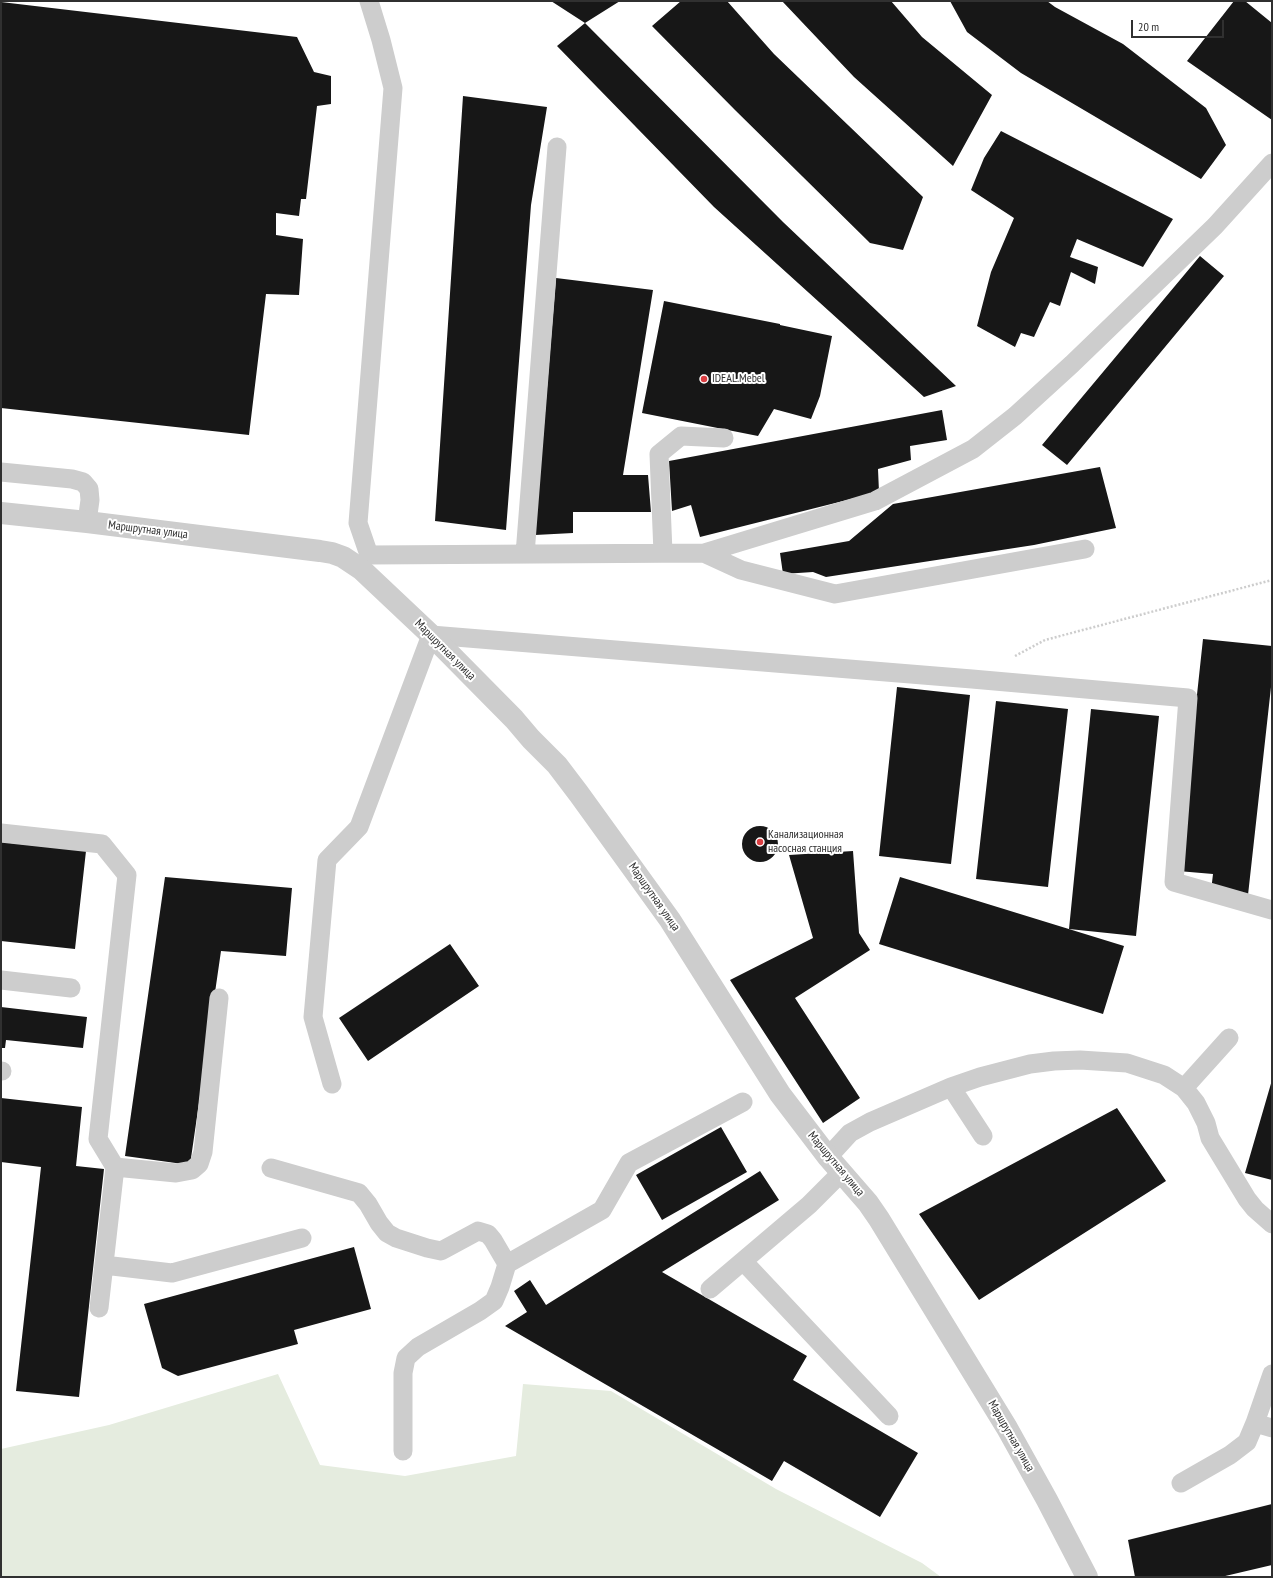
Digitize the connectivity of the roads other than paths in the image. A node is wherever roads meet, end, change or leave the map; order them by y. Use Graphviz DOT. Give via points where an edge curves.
graph roads {
  1 [pos="369,1"];
  2 [pos="556,147"];
  3 [pos="1272,163"];
  4 [pos="724,438"];
  5 [pos="1,472"];
  6 [pos="1,514"];
  7 [pos="87,522"];
  8 [pos="1085,549"];
  9 [pos="664,553"];
  10 [pos="704,553"];
  11 [pos="525,554"];
  12 [pos="364,561"];
  13 [pos="431,635"];
  14 [pos="1,833"];
  15 [pos="1272,910"];
  16 [pos="1,980"];
  17 [pos="71,988"];
  18 [pos="219,998"];
  19 [pos="1228,1038"];
  20 [pos="332,1084"];
  21 [pos="951,1087"];
  22 [pos="1184,1088"];
  23 [pos="743,1102"];
  24 [pos="983,1136"];
  25 [pos="834,1165"];
  26 [pos="115,1167"];
  27 [pos="271,1168"];
  28 [pos="1272,1224"];
  29 [pos="302,1238"];
  30 [pos="743,1261"];
  31 [pos="507,1264"];
  32 [pos="104,1265"];
  33 [pos="710,1289"];
  34 [pos="99,1308"];
  35 [pos="1272,1374"];
  36 [pos="889,1416"];
  37 [pos="1264,1426"];
  38 [pos="403,1451"];
  39 [pos="1180,1483"];
  40 [pos="1086,1577"];
  1 -- 12 [label="lane" via="393,88 358,523"];
  2 -- 11 [label="lane"];
  3 -- 10 [label="lane" via="1215,226 1072,364 1015,416 973,449 875,501"];
  4 -- 9 [label="lane" via="681,436 659,454"];
  5 -- 7 [label="lane" via="83,482 89,489"];
  6 -- 7 [label="street, Маршрутная улица"];
  7 -- 12 [label="street, Маршрутная улица" via="320,550"];
  8 -- 10 [label="lane" via="835,594 741,570"];
  9 -- 10 [label="lane"];
  9 -- 11 [label="lane"];
  11 -- 12 [label="lane"];
  12 -- 13 [label="street, Маршрутная улица"];
  13 -- 15 [label="lane" via="1188,698 1174,882"];
  13 -- 20 [label="lane" via="359,827 327,860 313,1017"];
  13 -- 25 [label="street, Маршрутная улица" via="514,719 579,794 670,920 780,1094"];
  14 -- 26 [label="lane" via="102,844 127,875 98,1139"];
  16 -- 17 [label="lane"];
  18 -- 26 [label="lane" via="203,1152 199,1164 192,1170 176,1173"];
  19 -- 22 [label="lane"];
  21 -- 22 [label="lane" via="1030,1064 1080,1060 1127,1063 1164,1075"];
  21 -- 24 [label="lane"];
  21 -- 25 [label="lane" via="850,1133"];
  22 -- 28 [label="lane" via="1196,1103 1210,1138 1248,1200 1254,1209"];
  23 -- 31 [label="lane" via="629,1163 602,1210"];
  25 -- 30 [label="lane" via="810,1205"];
  25 -- 40 [label="street, Маршрутная улица" via="868,1202 917,1280 1007,1428"];
  26 -- 32 [label="lane"];
  27 -- 31 [label="lane" via="359,1193 387,1233 427,1248 440,1250 478,1231 488,1234"];
  29 -- 32 [label="lane" via="172,1273"];
  30 -- 33 [label="lane"];
  30 -- 36 [label="lane"];
  31 -- 38 [label="lane" via="494,1301 418,1347 406,1358 403,1373"];
  32 -- 34 [label="lane"];
  35 -- 37 [label="lane"];
  37 -- 39 [label="lane" via="1230,1455"];
}
